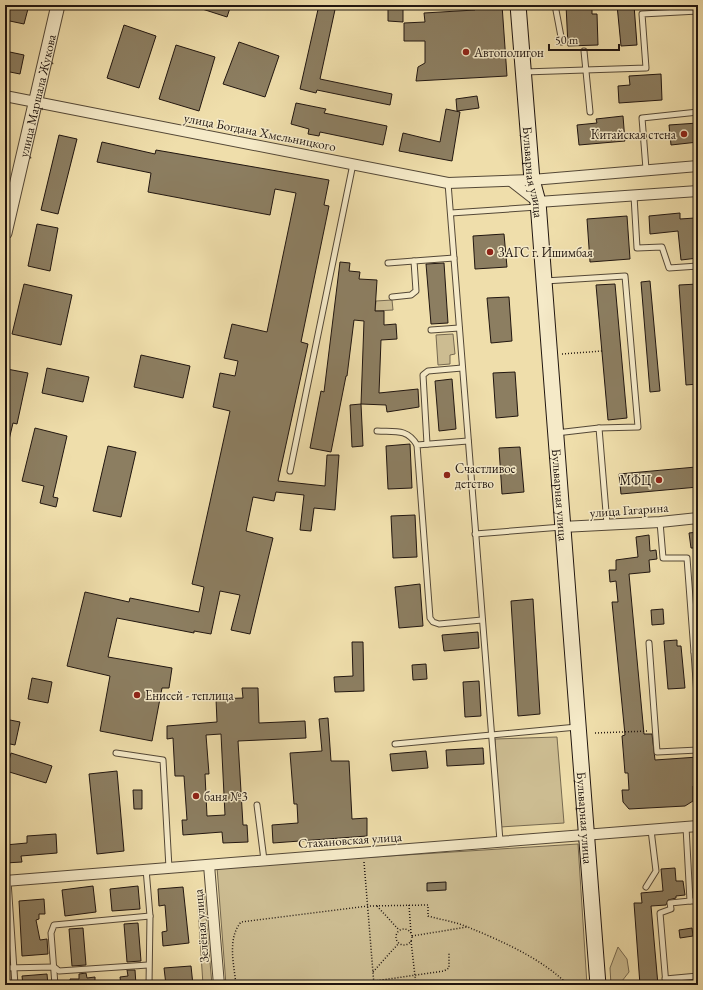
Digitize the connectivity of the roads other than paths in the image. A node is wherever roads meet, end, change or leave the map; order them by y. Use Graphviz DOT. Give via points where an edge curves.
graph roads {
  1 [pos="58,5"];
  2 [pos="518,5"];
  3 [pos="555,5"];
  4 [pos="698,11"];
  5 [pos="562,42"];
  6 [pos="584,51"];
  7 [pos="586,70"];
  8 [pos="523,72"];
  9 [pos="5,96"];
  10 [pos="35,102"];
  11 [pos="590,112"];
  12 [pos="698,112"];
  13 [pos="354,163"];
  14 [pos="698,166"];
  15 [pos="646,169"];
  16 [pos="532,180"];
  17 [pos="511,181"];
  18 [pos="448,183"];
  19 [pos="698,191"];
  20 [pos="634,196"];
  21 [pos="538,205"];
  22 [pos="451,213"];
  23 [pos="5,233"];
  24 [pos="454,258"];
  25 [pos="414,261"];
  26 [pos="388,263"];
  27 [pos="698,266"];
  28 [pos="544,281"];
  29 [pos="392,297"];
  30 [pos="459,328"];
  31 [pos="431,330"];
  32 [pos="462,368"];
  33 [pos="599,428"];
  34 [pos="377,430"];
  35 [pos="555,433"];
  36 [pos="468,441"];
  37 [pos="427,444"];
  38 [pos="417,445"];
  39 [pos="290,471"];
  40 [pos="698,518"];
  41 [pos="660,522"];
  42 [pos="607,524"];
  43 [pos="562,527"];
  44 [pos="475,534"];
  45 [pos="482,620"];
  46 [pos="649,643"];
  47 [pos="696,652"];
  48 [pos="698,710"];
  49 [pos="579,727"];
  50 [pos="492,734"];
  51 [pos="395,744"];
  52 [pos="698,750"];
  53 [pos="116,753"];
  54 [pos="257,805"];
  55 [pos="698,826"];
  56 [pos="686,827"];
  57 [pos="651,830"];
  58 [pos="587,834"];
  59 [pos="500,841"];
  60 [pos="264,860"];
  61 [pos="209,865"];
  62 [pos="169,868"];
  63 [pos="146,869"];
  64 [pos="7,881"];
  65 [pos="646,887"];
  66 [pos="690,901"];
  67 [pos="698,901"];
  68 [pos="150,916"];
  69 [pos="148,965"];
  70 [pos="54,967"];
  71 [pos="5,968"];
  72 [pos="14,968"];
  73 [pos="698,976"];
  74 [pos="666,979"];
  75 [pos="15,985"];
  76 [pos="55,985"];
  77 [pos="149,985"];
  78 [pos="219,985"];
  79 [pos="598,985"];
  80 [pos="666,985"];
  1 -- 10 [label="street, улица Маршала Жукова"];
  2 -- 8 [label="main road, Бульварная улица"];
  3 -- 5 [label="lane"];
  4 -- 7 [label="lane" via="642,14 646,68"];
  6 -- 7 [label="lane"];
  7 -- 8 [label="lane"];
  7 -- 11 [label="lane"];
  8 -- 16 [label="main road, Бульварная улица"];
  9 -- 10 [label="street, улица Богдана Хмельницкого"];
  10 -- 13 [label="street, улица Богдана Хмельницкого"];
  10 -- 23 [label="street, улица Маршала Жукова"];
  12 -- 15 [label="lane" via="642,118"];
  13 -- 18 [label="street, улица Богдана Хмельницкого"];
  13 -- 39 [label="lane"];
  14 -- 15 [label="street, улица Богдана Хмельницкого"];
  15 -- 16 [label="street, улица Богдана Хмельницкого"];
  16 -- 17 [label="street, улица Богдана Хмельницкого"];
  16 -- 21 [label="main road, Бульварная улица"];
  17 -- 18 [label="street, улица Богдана Хмельницкого"];
  17 -- 21 [label="street"];
  18 -- 22 [label="lane"];
  19 -- 20 [label="street"];
  20 -- 21 [label="street"];
  20 -- 27 [label="lane" via="638,248 662,247 669,268"];
  21 -- 22 [label="lane"];
  21 -- 28 [label="main road, Бульварная улица"];
  22 -- 24 [label="lane"];
  24 -- 25 [label="lane"];
  24 -- 30 [label="lane"];
  25 -- 26 [label="lane"];
  25 -- 29 [label="lane" via="416,291 411,295"];
  28 -- 33 [label="lane" via="625,276 638,427"];
  28 -- 35 [label="main road, Бульварная улица"];
  30 -- 31 [label="lane"];
  30 -- 32 [label="lane"];
  32 -- 36 [label="lane"];
  32 -- 37 [label="lane" via="428,371 423,375"];
  33 -- 35 [label="lane"];
  33 -- 42 [label="lane"];
  34 -- 38 [label="lane" via="405,433 412,437"];
  35 -- 43 [label="main road, Бульварная улица"];
  36 -- 37 [label="lane"];
  36 -- 44 [label="lane"];
  37 -- 38 [label="lane"];
  38 -- 45 [label="lane" via="430,618 439,624"];
  40 -- 41 [label="street, улица Гагарина"];
  41 -- 42 [label="street, улица Гагарина"];
  41 -- 47 [label="lane" via="663,558 687,558"];
  42 -- 43 [label="street, улица Гагарина"];
  43 -- 44 [label="lane"];
  43 -- 49 [label="main road, Бульварная улица"];
  44 -- 45 [label="lane"];
  45 -- 50 [label="lane"];
  46 -- 52 [label="lane" via="657,752"];
  47 -- 48 [label="lane"];
  49 -- 50 [label="lane"];
  49 -- 58 [label="main road, Бульварная улица"];
  50 -- 51 [label="lane"];
  50 -- 59 [label="lane"];
  53 -- 62 [label="lane" via="163,760"];
  54 -- 60 [label="lane"];
  55 -- 56 [label="street, Стахановская улица"];
  56 -- 57 [label="street, Стахановская улица"];
  56 -- 66 [label="lane"];
  57 -- 58 [label="street, Стахановская улица"];
  57 -- 65 [label="lane" via="656,871"];
  58 -- 59 [label="street, Стахановская улица"];
  58 -- 79 [label="main road, Бульварная улица"];
  59 -- 60 [label="street, Стахановская улица"];
  60 -- 61 [label="street, Стахановская улица"];
  61 -- 62 [label="street, Стахановская улица"];
  61 -- 78 [label="street, Зелёная улица"];
  62 -- 63 [label="street, Стахановская улица"];
  63 -- 64 [label="street, Стахановская улица"];
  63 -- 68 [label="lane"];
  64 -- 72 [label="lane"];
  66 -- 67 [label="lane"];
  66 -- 74 [label="lane" via="670,903 671,909 660,913"];
  68 -- 69 [label="lane"];
  68 -- 70 [label="lane" via="54,925 51,933"];
  69 -- 70 [label="lane" via="59,971"];
  69 -- 77 [label="lane"];
  70 -- 72 [label="lane"];
  70 -- 76 [label="lane"];
  71 -- 72 [label="lane"];
  72 -- 75 [label="lane"];
  73 -- 74 [label="lane"];
  74 -- 80 [label="lane"];
}
